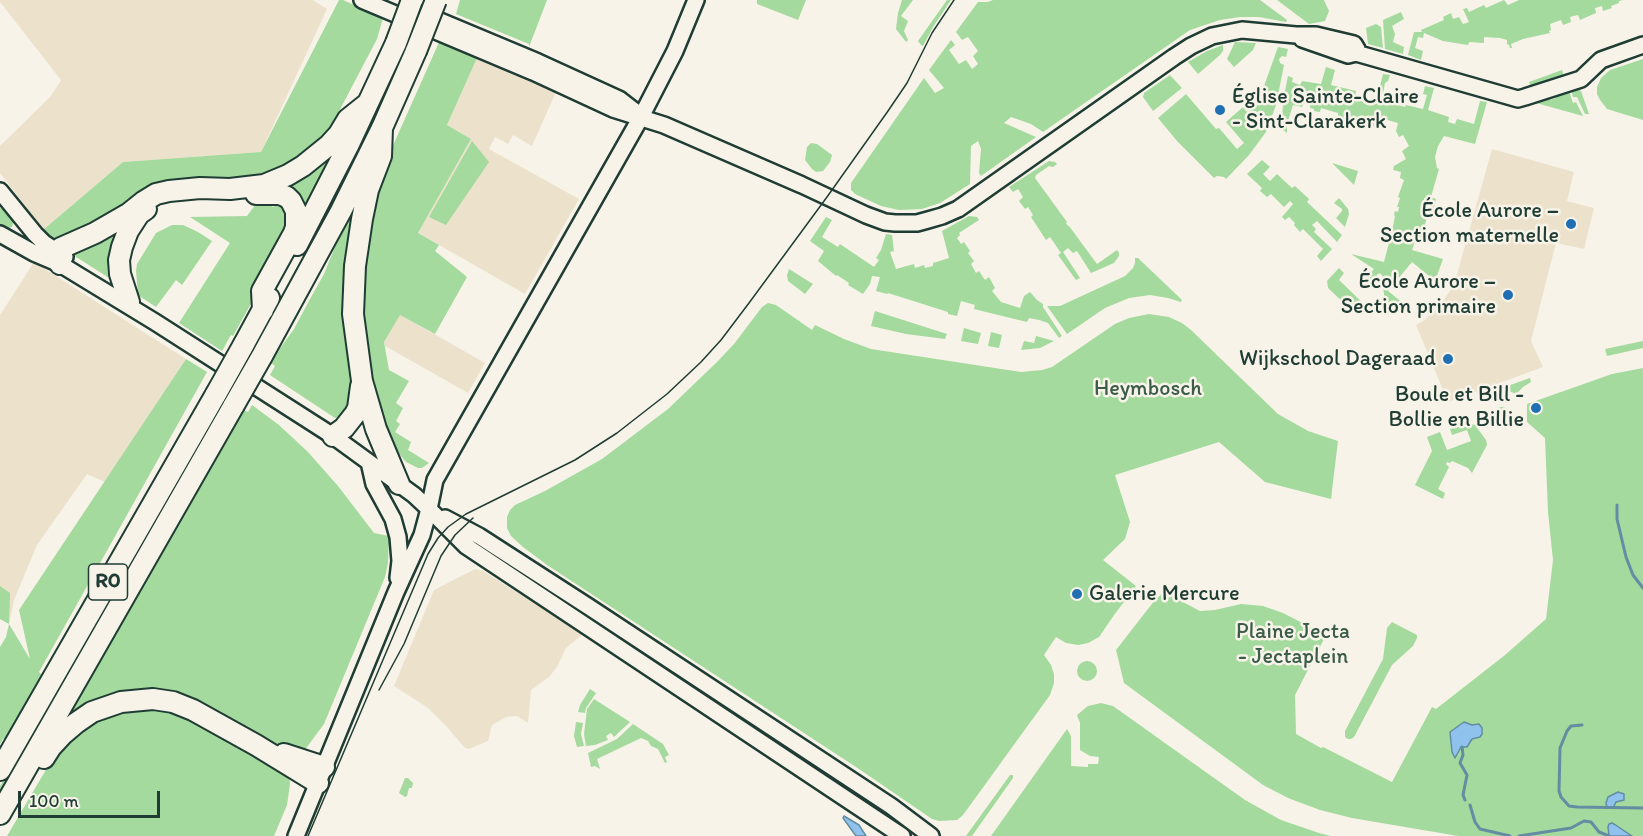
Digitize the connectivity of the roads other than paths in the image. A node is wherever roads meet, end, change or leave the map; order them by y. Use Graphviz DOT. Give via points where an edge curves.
graph roads {
  1 [pos="362,0"];
  2 [pos="389,0"];
  3 [pos="412,0"];
  4 [pos="436,0"];
  5 [pos="696,0"];
  6 [pos="445,29"];
  7 [pos="1643,45"];
  8 [pos="368,104"];
  9 [pos="641,117"];
  10 [pos="382,128"];
  11 [pos="3,198"];
  12 [pos="20,216"];
  13 [pos="1,235"];
  14 [pos="54,253"];
  15 [pos="129,302"];
  16 [pos="263,310"];
  17 [pos="156,322"];
  18 [pos="362,381"];
  19 [pos="333,436"];
  20 [pos="369,462"];
  21 [pos="399,484"];
  22 [pos="429,509"];
  23 [pos="396,592"];
  24 [pos="0,770"];
  25 [pos="23,774"];
  26 [pos="321,775"];
  27 [pos="0,814"];
  28 [pos="297,836"];
  29 [pos="902,836"];
  30 [pos="931,836"];
  1 -- 6 [label="main road"];
  2 -- 6 [label="main road"];
  3 -- 8 [label="highway, R0, bridge"];
  4 -- 10 [label="highway, R0, bridge"];
  5 -- 9 [label="main road"];
  6 -- 9 [label="main road" via="538,62 619,99"];
  7 -- 9 [label="main road" via="1597,63 1581,79 1518,99 1356,52 1354,44 1316,35 1242,30 1221,33 1174,57 967,204 917,223 885,222 866,215"];
  8 -- 14 [label="highway" via="348,119 329,146 288,175 264,185 156,194 128,214"];
  8 -- 16 [label="highway, R0"];
  9 -- 22 [label="main road" via="435,480"];
  10 -- 18 [label="highway" via="381,156 368,190 355,267 353,314"];
  10 -- 25 [label="highway, R0, bridge" via="262,356"];
  11 -- 12 [label="main road"];
  12 -- 13 [label="main road" via="12,234"];
  12 -- 14 [label="main road"];
  13 -- 14 [label="main road" via="34,253"];
  14 -- 15 [label="main road" via="110,285"];
  14 -- 17 [label="main road"];
  15 -- 16 [label="highway" via="119,260 128,231 139,214 172,197 280,194 294,205 296,226 262,291"];
  15 -- 17 [label="main road"];
  16 -- 24 [label="highway, R0, bridge"];
  17 -- 19 [label="main road"];
  18 -- 19 [label="highway" via="358,408 346,426"];
  18 -- 21 [label="highway" via="376,429"];
  19 -- 20 [label="main road"];
  20 -- 21 [label="main road"];
  20 -- 23 [label="main road" via="374,484 398,537"];
  21 -- 22 [label="main road"];
  22 -- 23 [label="main road" via="422,535"];
  22 -- 29 [label="main road" via="466,546"];
  22 -- 30 [label="main road" via="579,600"];
  23 -- 26 [label="main road"];
  25 -- 26 [label="highway" via="41,762 63,734 84,717 132,700 153,699 183,705"];
  25 -- 27 [label="highway, R0"];
  26 -- 28 [label="main road"];
}
